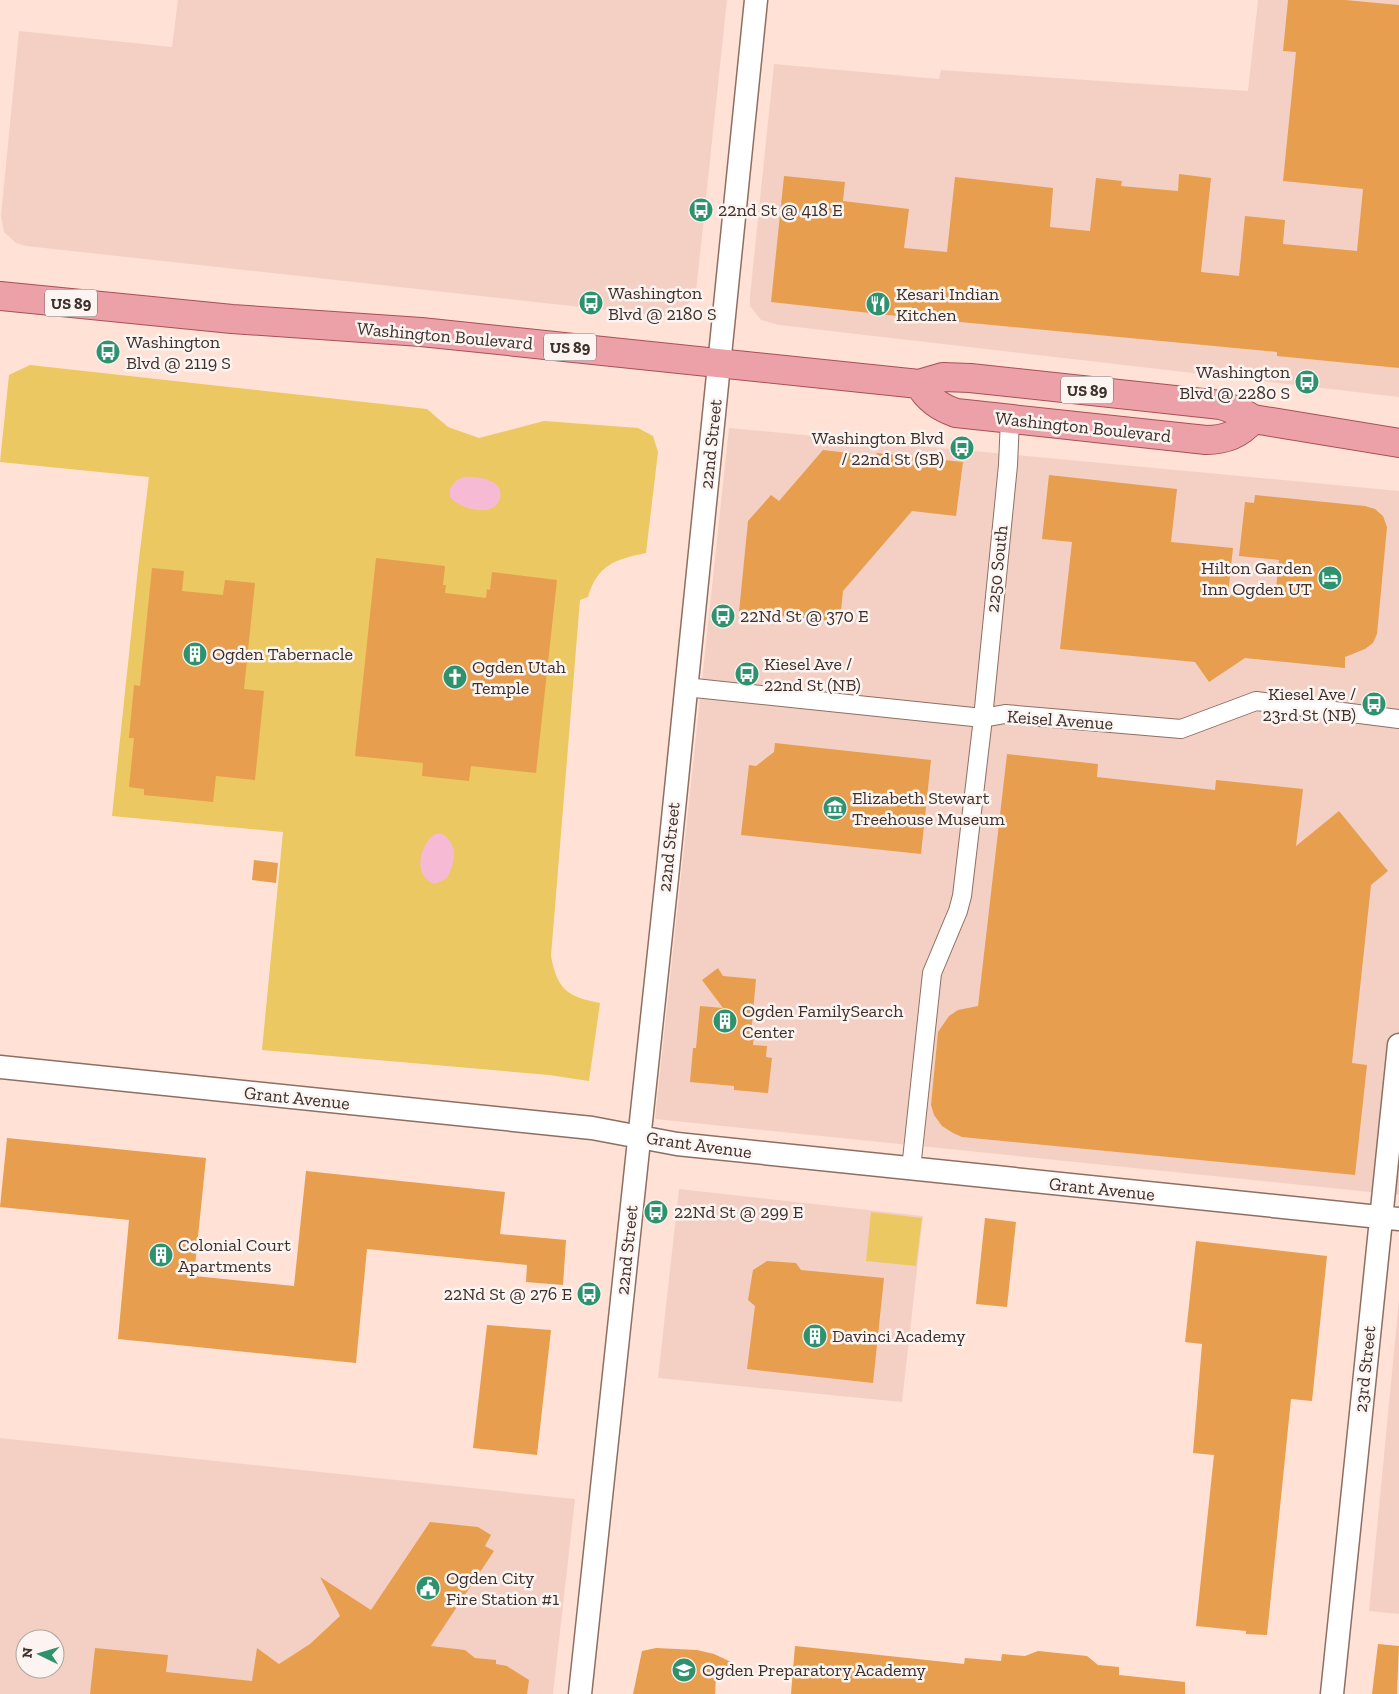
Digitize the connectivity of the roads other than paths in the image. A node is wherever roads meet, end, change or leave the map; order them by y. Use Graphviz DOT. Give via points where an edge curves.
graph roads {
  1 [pos="756,0"];
  2 [pos="0,296"];
  3 [pos="719,363"];
  4 [pos="918,384"];
  5 [pos="1253,419"];
  6 [pos="1010,420"];
  7 [pos="1399,443"];
  8 [pos="686,687"];
  9 [pos="983,718"];
  10 [pos="1399,719"];
  11 [pos="1399,1045"];
  12 [pos="0,1067"];
  13 [pos="638,1137"];
  14 [pos="911,1169"];
  15 [pos="1390,1218"];
  16 [pos="580,1694"];
  17 [pos="1332,1694"];
  1 -- 3 [label="street, 22nd Street"];
  2 -- 3 [label="main road, Washington Boulevard / US 89" via="232,319 421,332"];
  3 -- 4 [label="main road, Washington Boulevard / US 89"];
  3 -- 8 [label="street, 22nd Street"];
  4 -- 5 [label="main road, Washington Boulevard / US 89" via="956,376 1221,405"];
  4 -- 6 [label="main road, Washington Boulevard / US 89" via="930,399 946,410"];
  5 -- 6 [label="main road, Washington Boulevard / US 89" via="1231,436 1219,440"];
  5 -- 7 [label="main road, Washington Boulevard / US 89"];
  6 -- 9 [label="street, 2250 South"];
  8 -- 9 [label="street, Keisel Avenue"];
  8 -- 13 [label="street, 22nd Street"];
  9 -- 10 [label="street, Keisel Avenue" via="1005,714 1181,729 1256,701"];
  9 -- 14 [label="street, 2250 South" via="962,896 932,973"];
  11 -- 15 [label="street, 23rd Street"];
  12 -- 13 [label="street, Grant Avenue" via="581,1126"];
  13 -- 14 [label="street, Grant Avenue"];
  13 -- 16 [label="street, 22nd Street"];
  14 -- 15 [label="street, Grant Avenue"];
  15 -- 17 [label="street, 23rd Street"];
}
